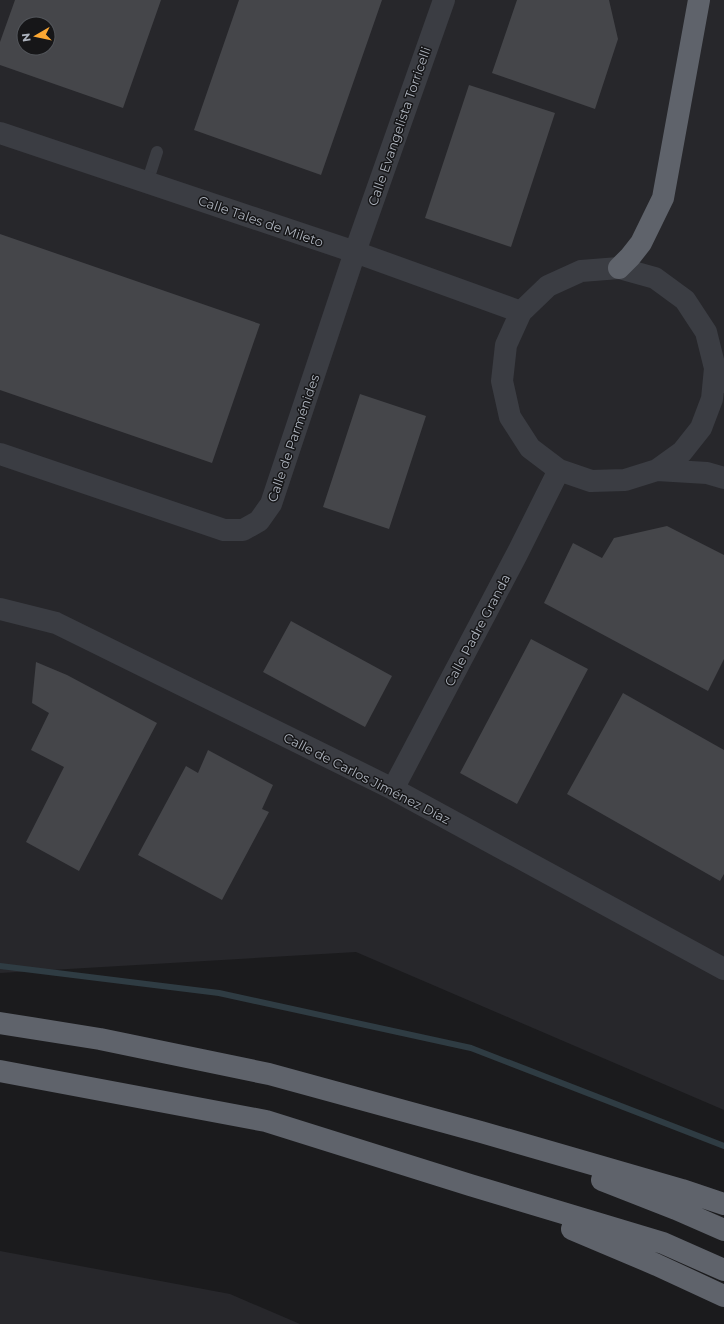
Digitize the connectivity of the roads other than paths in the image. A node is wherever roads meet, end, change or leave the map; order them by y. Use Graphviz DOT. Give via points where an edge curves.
graph roads {
  1 [pos="444,0"];
  2 [pos="699,0"];
  3 [pos="0,133"];
  4 [pos="157,152"];
  5 [pos="147,183"];
  6 [pos="355,252"];
  7 [pos="618,268"];
  8 [pos="521,312"];
  9 [pos="719,375"];
  10 [pos="0,454"];
  11 [pos="559,470"];
  12 [pos="657,470"];
  13 [pos="724,478"];
  14 [pos="0,609"];
  15 [pos="393,789"];
  16 [pos="724,970"];
  17 [pos="0,1023"];
  18 [pos="0,1071"];
  19 [pos="482,1132"];
  20 [pos="470,1185"];
  21 [pos="724,1204"];
  22 [pos="724,1230"];
  23 [pos="724,1270"];
  24 [pos="724,1296"];
  1 -- 6 [label="street, Calle Evangelista Torricelli"];
  2 -- 7 [label="highway" via="663,198 641,243"];
  3 -- 5 [label="street, Calle Tales de Mileto"];
  4 -- 5 [label="lane"];
  5 -- 6 [label="street, Calle Tales de Mileto"];
  6 -- 8 [label="street, Calle Tales de Mileto"];
  6 -- 10 [label="street, Calle de Parménides" via="271,504 259,521 243,530 224,530"];
  7 -- 8 [label="street" via="582,271 548,286"];
  7 -- 9 [label="street" via="655,278 685,300 706,332"];
  8 -- 11 [label="street" via="506,345 502,381 508,410 530,448"];
  9 -- 12 [label="street" via="701,428 682,452"];
  11 -- 12 [label="street" via="591,480 625,480"];
  11 -- 15 [label="street, Calle Padre Granda"];
  12 -- 13 [label="street" via="707,472"];
  14 -- 15 [label="street, Calle de Carlos Jiménez Díaz" via="56,623"];
  15 -- 16 [label="street, Calle de Carlos Jiménez Díaz"];
  17 -- 19 [label="highway" via="100,1039 269,1074"];
  18 -- 20 [label="highway" via="266,1122"];
  19 -- 21 [label="highway"];
  19 -- 22 [label="highway"];
  20 -- 23 [label="highway" via="664,1243"];
  20 -- 24 [label="highway" via="657,1264"];
}
